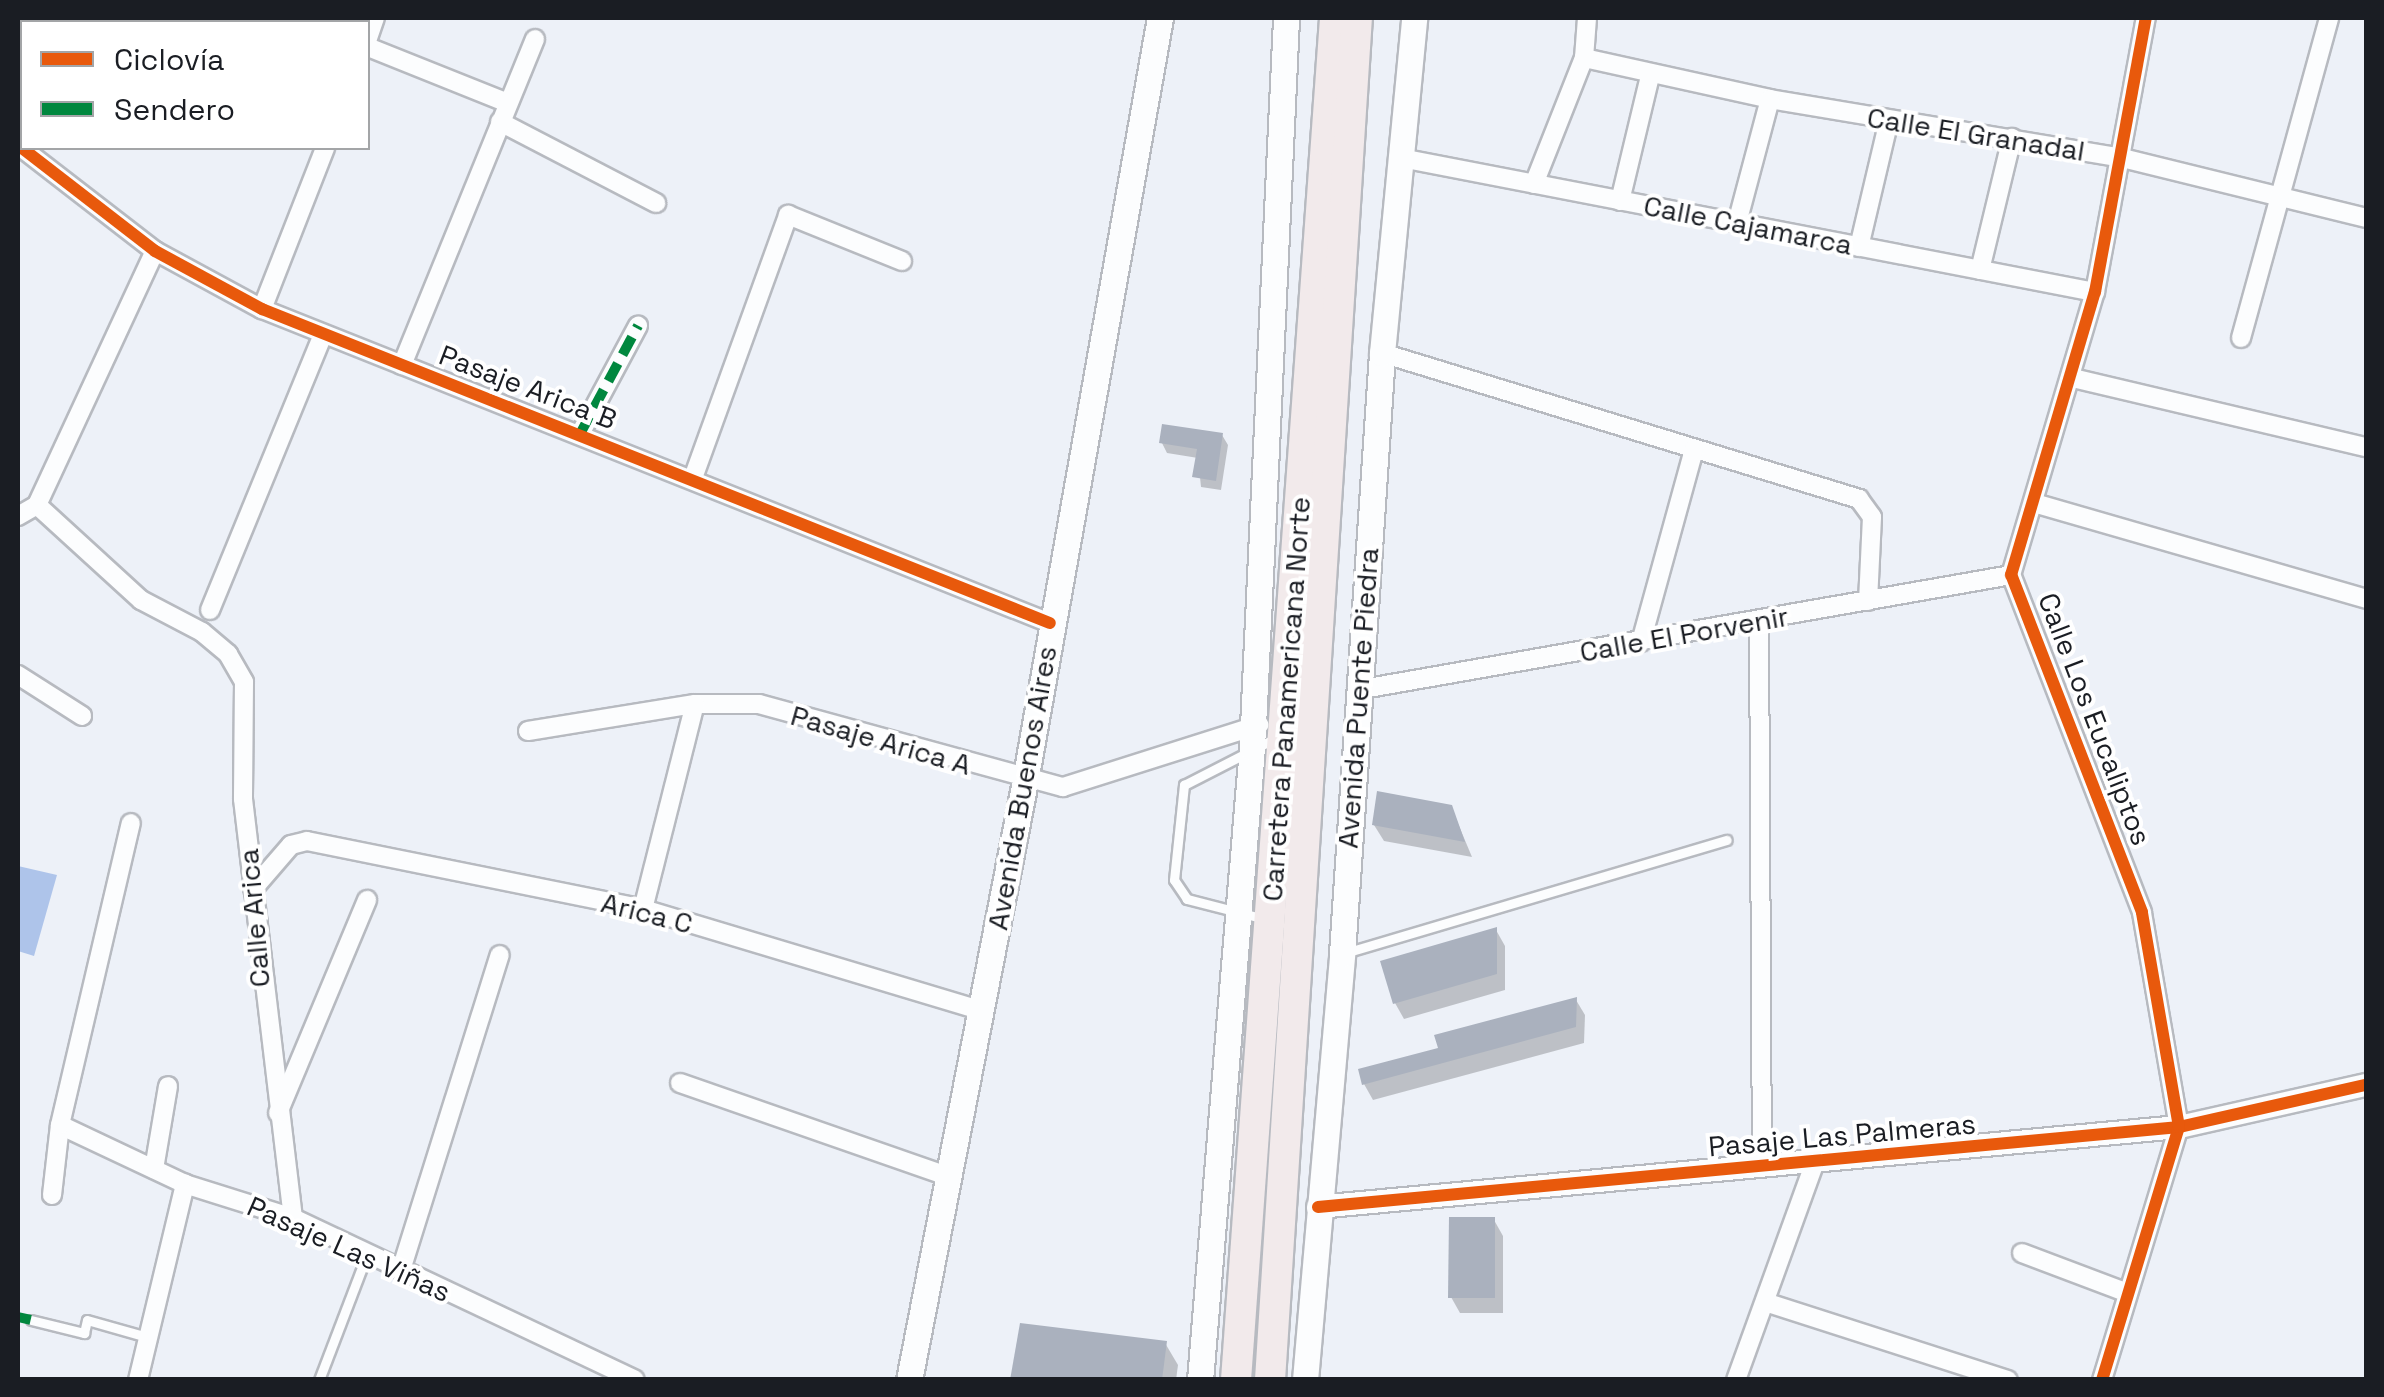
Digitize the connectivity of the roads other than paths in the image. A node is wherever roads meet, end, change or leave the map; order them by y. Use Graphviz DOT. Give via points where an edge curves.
graph roads {
  1 [pos="1160,18"];
  2 [pos="1286,18"];
  3 [pos="1335,18"];
  4 [pos="1357,18"];
  5 [pos="1414,18"];
  6 [pos="1587,18"];
  7 [pos="2146,18"];
  8 [pos="2329,18"];
  9 [pos="535,39"];
  10 [pos="370,48"];
  11 [pos="1584,58"];
  12 [pos="1650,76"];
  13 [pos="1770,99"];
  14 [pos="508,103"];
  15 [pos="1889,120"];
  16 [pos="500,122"];
  17 [pos="2012,138"];
  18 [pos="26,150"];
  19 [pos="324,150"];
  20 [pos="1401,158"];
  21 [pos="2122,158"];
  22 [pos="1534,184"];
  23 [pos="2281,198"];
  24 [pos="1620,201"];
  25 [pos="656,203"];
  26 [pos="2366,218"];
  27 [pos="1737,223"];
  28 [pos="1858,246"];
  29 [pos="156,251"];
  30 [pos="902,262"];
  31 [pos="1980,270"];
  32 [pos="2095,292"];
  33 [pos="262,309"];
  34 [pos="638,326"];
  35 [pos="322,336"];
  36 [pos="2241,338"];
  37 [pos="1382,353"];
  38 [pos="402,365"];
  39 [pos="2073,378"];
  40 [pos="580,434"];
  41 [pos="2366,447"];
  42 [pos="1694,449"];
  43 [pos="693,478"];
  44 [pos="2034,503"];
  45 [pos="38,504"];
  46 [pos="18,516"];
  47 [pos="2011,575"];
  48 [pos="2366,599"];
  49 [pos="1868,601"];
  50 [pos="210,610"];
  51 [pos="1759,620"];
  52 [pos="1050,624"];
  53 [pos="1641,642"];
  54 [pos="18,674"];
  55 [pos="1356,690"];
  56 [pos="695,704"];
  57 [pos="82,716"];
  58 [pos="1284,728"];
  59 [pos="528,731"];
  60 [pos="1253,737"];
  61 [pos="1025,781"];
  62 [pos="131,823"];
  63 [pos="1727,840"];
  64 [pos="252,888"];
  65 [pos="367,900"];
  66 [pos="644,909"];
  67 [pos="1237,910"];
  68 [pos="1270,920"];
  69 [pos="1342,954"];
  70 [pos="500,955"];
  71 [pos="982,1011"];
  72 [pos="680,1083"];
  73 [pos="2366,1085"];
  74 [pos="168,1086"];
  75 [pos="278,1113"];
  76 [pos="60,1125"];
  77 [pos="2179,1127"];
  78 [pos="1814,1166"];
  79 [pos="1762,1167"];
  80 [pos="154,1169"];
  81 [pos="947,1176"];
  82 [pos="185,1184"];
  83 [pos="52,1195"];
  84 [pos="1318,1207"];
  85 [pos="293,1218"];
  86 [pos="2022,1253"];
  87 [pos="368,1254"];
  88 [pos="401,1270"];
  89 [pos="2128,1293"];
  90 [pos="1765,1302"];
  91 [pos="31,1320"];
  92 [pos="147,1337"];
  93 [pos="634,1379"];
  94 [pos="138,1380"];
  95 [pos="318,1380"];
  96 [pos="909,1380"];
  97 [pos="1200,1380"];
  98 [pos="1236,1380"];
  99 [pos="1270,1380"];
  100 [pos="1305,1380"];
  101 [pos="1736,1380"];
  102 [pos="2008,1380"];
  103 [pos="2102,1380"];
  1 -- 52 [label="main road, Avenida Buenos Aires"];
  2 -- 60 [label="main road"];
  3 -- 58 [label="highway, Carretera Panamericana Norte"];
  4 -- 99 [label="highway, Carretera Panamericana Norte"];
  5 -- 20 [label="main road, Avenida Puente Piedra"];
  6 -- 11 [label="street"];
  7 -- 21 [label="street, Calle Los Eucaliptos"];
  8 -- 23 [label="street"];
  9 -- 14 [label="street"];
  10 -- 14 [label="street"];
  11 -- 12 [label="street, Calle El Granadal"];
  11 -- 22 [label="street"];
  12 -- 13 [label="street, Calle El Granadal"];
  12 -- 24 [label="street"];
  13 -- 15 [label="street, Calle El Granadal"];
  13 -- 27 [label="street"];
  14 -- 16 [label="street"];
  15 -- 17 [label="street, Calle El Granadal"];
  15 -- 28 [label="street"];
  16 -- 25 [label="street"];
  16 -- 38 [label="street"];
  17 -- 21 [label="street, Calle El Granadal"];
  17 -- 31 [label="street"];
  18 -- 29 [label="street, Pasaje Arica B"];
  19 -- 33 [label="street"];
  20 -- 22 [label="street, Calle Cajamarca"];
  20 -- 37 [label="main road, Avenida Puente Piedra"];
  21 -- 23 [label="street, Calle El Granadal"];
  21 -- 32 [label="street, Calle Los Eucaliptos"];
  22 -- 24 [label="street, Calle Cajamarca"];
  23 -- 26 [label="street, Calle El Granadal"];
  23 -- 36 [label="street"];
  24 -- 27 [label="street, Calle Cajamarca"];
  27 -- 28 [label="street, Calle Cajamarca"];
  28 -- 31 [label="street, Calle Cajamarca"];
  29 -- 33 [label="street, Pasaje Arica B"];
  29 -- 45 [label="street"];
  30 -- 43 [label="street" via="788,215"];
  31 -- 32 [label="street, Calle Cajamarca"];
  32 -- 39 [label="street, Calle Los Eucaliptos"];
  33 -- 35 [label="street, Pasaje Arica B"];
  34 -- 40 [label="street"];
  35 -- 38 [label="street, Pasaje Arica B"];
  35 -- 50 [label="street"];
  37 -- 42 [label="street"];
  37 -- 55 [label="main road, Avenida Puente Piedra"];
  38 -- 40 [label="street, Pasaje Arica B"];
  39 -- 41 [label="street"];
  39 -- 44 [label="street, Calle Los Eucaliptos"];
  40 -- 43 [label="street, Pasaje Arica B"];
  42 -- 49 [label="street" via="1869,505"];
  42 -- 53 [label="street"];
  43 -- 52 [label="street, Pasaje Arica B"];
  44 -- 47 [label="street, Calle Los Eucaliptos"];
  44 -- 48 [label="street"];
  45 -- 46 [label="street"];
  45 -- 64 [label="street, Calle Arica" via="141,600 228,654 244,682 243,800"];
  47 -- 49 [label="street, Calle El Porvenir"];
  47 -- 77 [label="street, Calle Los Eucaliptos" via="2142,912"];
  49 -- 51 [label="street, Calle El Porvenir"];
  51 -- 53 [label="street, Calle El Porvenir"];
  51 -- 79 [label="street"];
  52 -- 61 [label="main road, Avenida Buenos Aires"];
  53 -- 55 [label="street, Calle El Porvenir"];
  54 -- 57 [label="street"];
  55 -- 69 [label="main road, Avenida Puente Piedra"];
  56 -- 59 [label="street, Pasaje Arica A"];
  56 -- 61 [label="street, Pasaje Arica A" via="759,704"];
  56 -- 66 [label="street"];
  58 -- 60 [label="street, Pasaje Arica A"];
  58 -- 68 [label="highway, Carretera Panamericana Norte"];
  60 -- 61 [label="street, Pasaje Arica A" via="1083,782"];
  60 -- 67 [label="main road"];
  60 -- 67 [label="lane" via="1184,785 1180,810 1178,891"];
  61 -- 71 [label="main road, Avenida Buenos Aires"];
  62 -- 76 [label="street"];
  63 -- 69 [label="lane"];
  64 -- 66 [label="street, Arica C" via="291,846 306,841"];
  64 -- 75 [label="street, Calle Arica"];
  65 -- 75 [label="street"];
  66 -- 71 [label="street, Arica C"];
  67 -- 68 [label="lane"];
  67 -- 97 [label="main road"];
  68 -- 98 [label="highway, Carretera Panamericana Norte"];
  69 -- 84 [label="main road, Avenida Puente Piedra"];
  70 -- 88 [label="street"];
  71 -- 81 [label="main road, Avenida Buenos Aires"];
  72 -- 81 [label="street"];
  73 -- 77 [label="street, Pasaje Las Palmeras"];
  74 -- 80 [label="street"];
  75 -- 85 [label="street, Calle Arica"];
  76 -- 80 [label="street, Pasaje Las Viñas"];
  76 -- 83 [label="street"];
  77 -- 78 [label="street, Pasaje Las Palmeras"];
  77 -- 89 [label="street, Calle Los Eucaliptos"];
  78 -- 79 [label="street, Pasaje Las Palmeras"];
  78 -- 90 [label="street"];
  79 -- 84 [label="street, Pasaje Las Palmeras"];
  80 -- 82 [label="street, Pasaje Las Viñas"];
  81 -- 96 [label="main road, Avenida Buenos Aires"];
  82 -- 85 [label="street, Pasaje Las Viñas"];
  82 -- 92 [label="street"];
  84 -- 100 [label="main road, Avenida Puente Piedra"];
  85 -- 87 [label="street, Pasaje Las Viñas"];
  86 -- 89 [label="street"];
  87 -- 88 [label="street, Pasaje Las Viñas"];
  87 -- 95 [label="lane"];
  88 -- 93 [label="street, Pasaje Las Viñas"];
  89 -- 103 [label="street, Calle Los Eucaliptos"];
  90 -- 101 [label="street"];
  90 -- 102 [label="street"];
  91 -- 92 [label="lane" via="84,1333 87,1320"];
  92 -- 94 [label="street"];
}
